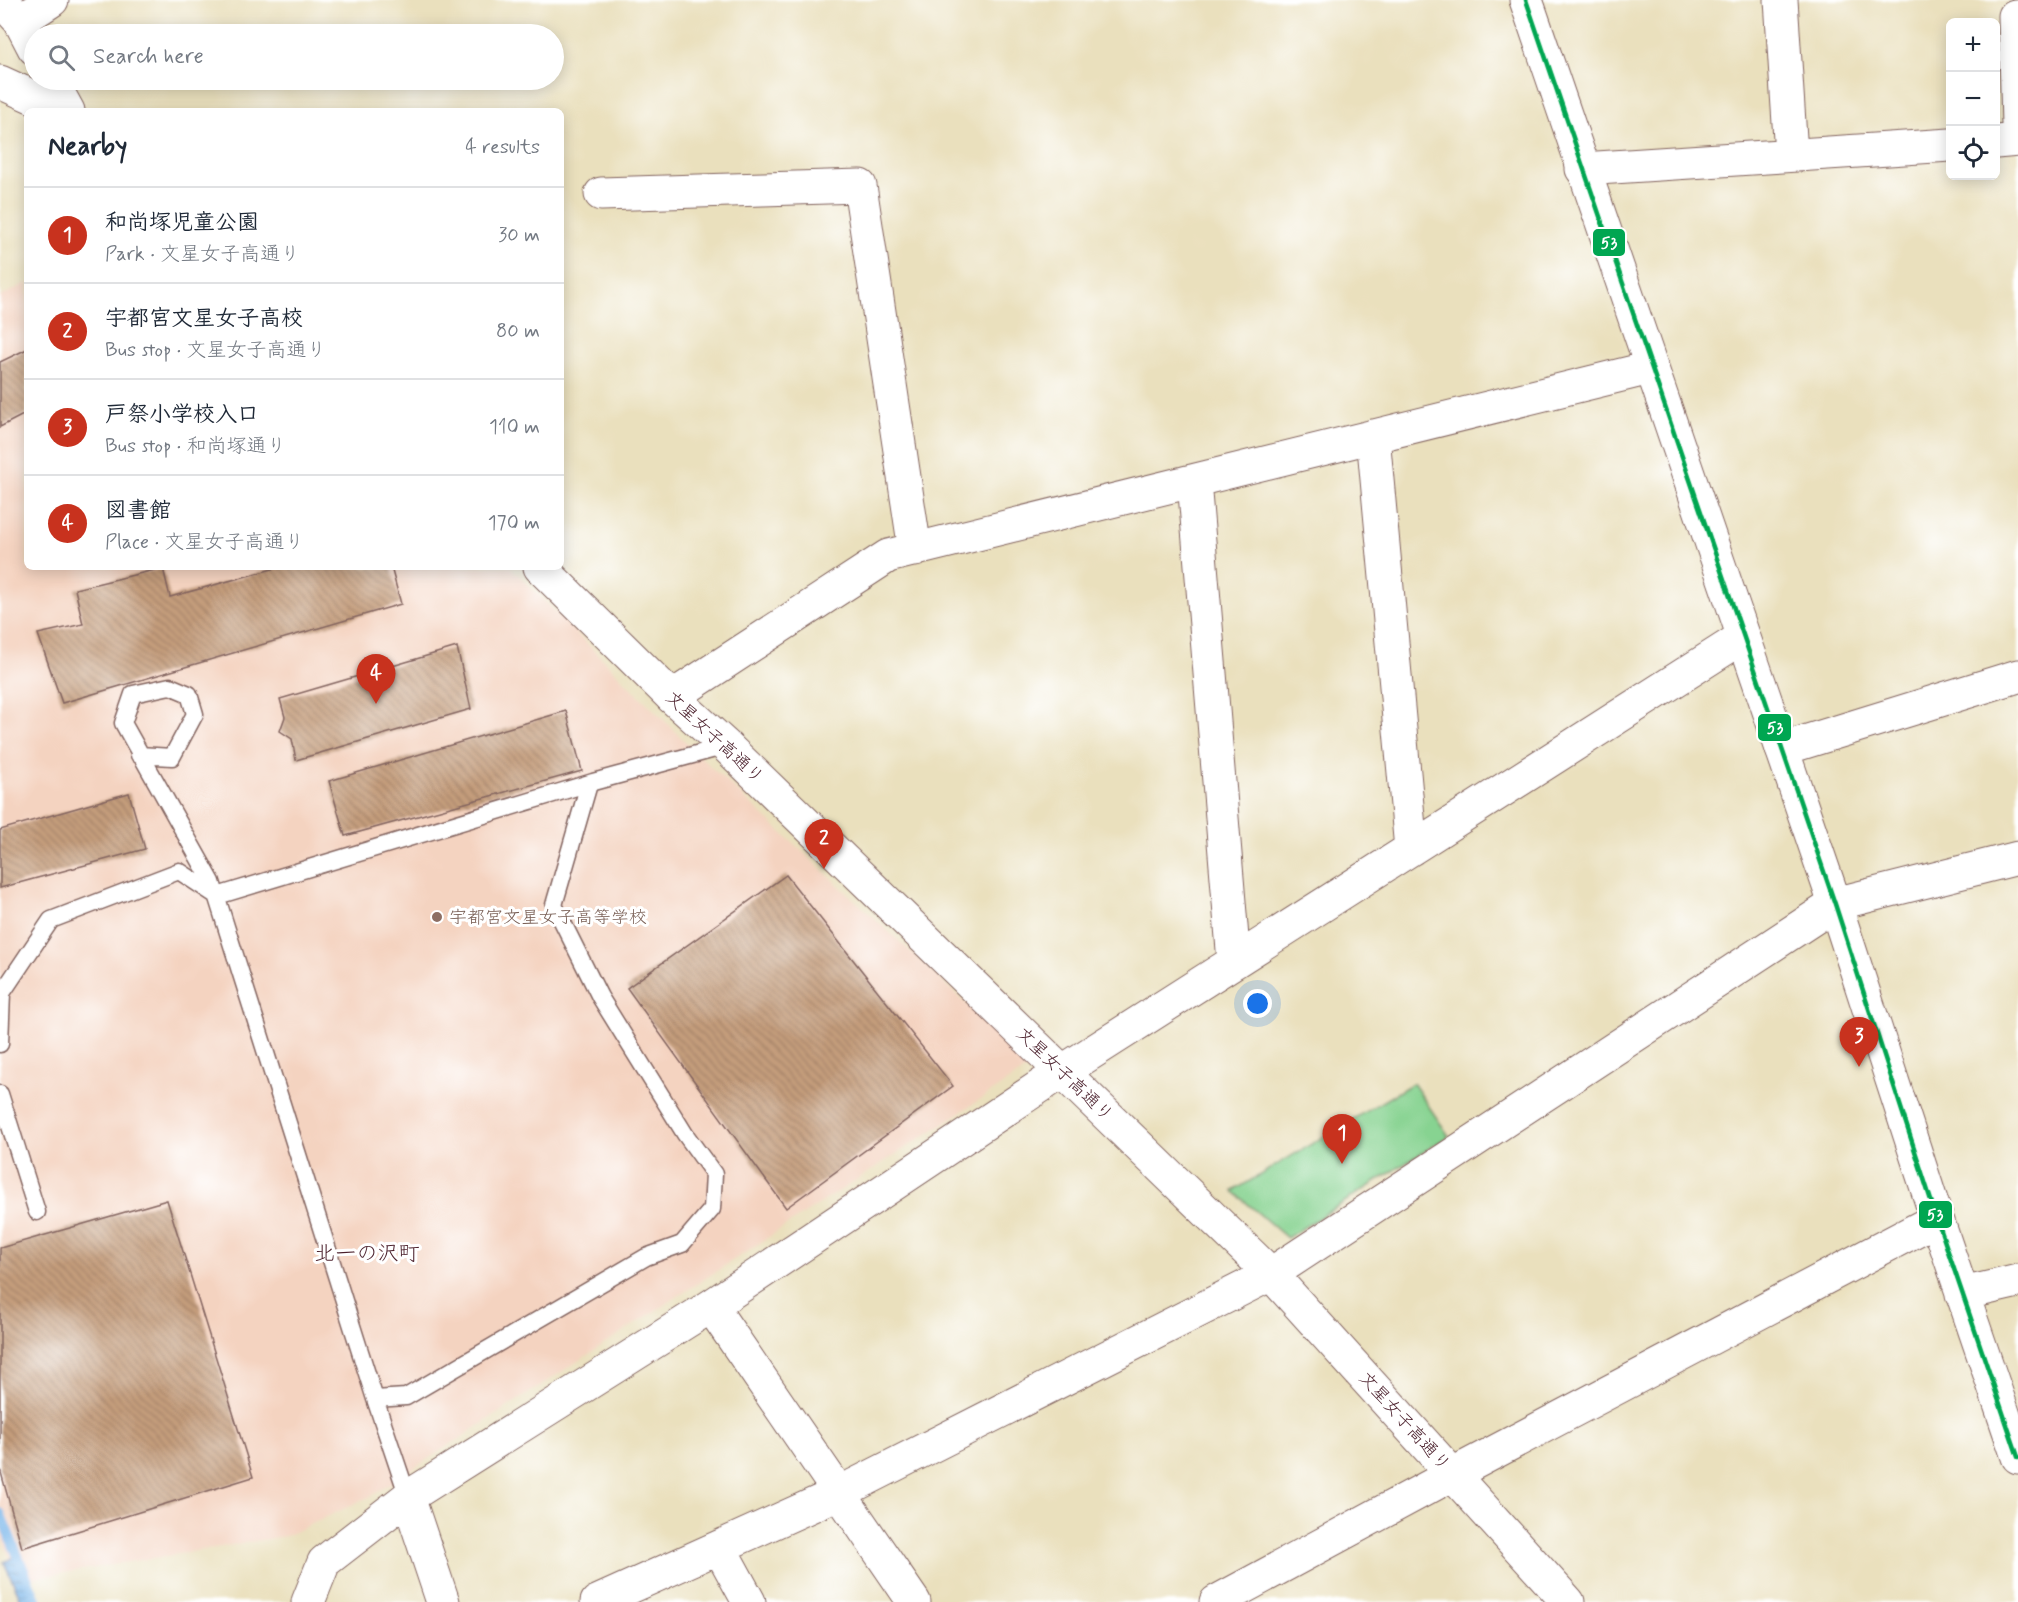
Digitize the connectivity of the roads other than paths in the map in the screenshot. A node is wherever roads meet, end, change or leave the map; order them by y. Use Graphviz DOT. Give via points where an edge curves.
graph roads {
  1 [pos="52,0"];
  2 [pos="1526,0"];
  3 [pos="1781,0"];
  4 [pos="2014,16"];
  5 [pos="18,23"];
  6 [pos="0,82"];
  7 [pos="56,90"];
  8 [pos="59,108"];
  9 [pos="65,108"];
  10 [pos="2018,125"];
  11 [pos="2018,140"];
  12 [pos="2000,142"];
  13 [pos="1946,145"];
  14 [pos="1791,154"];
  15 [pos="1582,169"];
  16 [pos="601,194"];
  17 [pos="1650,368"];
  18 [pos="1373,436"];
  19 [pos="1194,481"];
  20 [pos="915,550"];
  21 [pos="543,570"];
  22 [pos="1743,637"];
  23 [pos="2018,676"];
  24 [pos="672,697"];
  25 [pos="726,746"];
  26 [pos="1782,749"];
  27 [pos="139,755"];
  28 [pos="589,784"];
  29 [pos="1411,849"];
  30 [pos="2018,858"];
  31 [pos="217,896"];
  32 [pos="1835,904"];
  33 [pos="1234,962"];
  34 [pos="0,1044"];
  35 [pos="1063,1071"];
  36 [pos="0,1094"];
  37 [pos="37,1212"];
  38 [pos="1937,1219"];
  39 [pos="1271,1275"];
  40 [pos="2018,1281"];
  41 [pos="1962,1293"];
  42 [pos="711,1306"];
  43 [pos="375,1399"];
  44 [pos="2018,1457"];
  45 [pos="1453,1474"];
  46 [pos="839,1493"];
  47 [pos="408,1497"];
  48 [pos="719,1547"];
  49 [pos="308,1602"];
  50 [pos="443,1602"];
  51 [pos="597,1602"];
  52 [pos="748,1602"];
  53 [pos="914,1602"];
  54 [pos="1216,1602"];
  55 [pos="1568,1602"];
  1 -- 5 [label="street"];
  2 -- 15 [label="street"];
  3 -- 14 [label="street"];
  4 -- 10 [label="street"];
  6 -- 8 [label="street"];
  7 -- 9 [label="street"];
  11 -- 12 [label="street"];
  13 -- 14 [label="street"];
  14 -- 15 [label="street"];
  15 -- 17 [label="street"];
  16 -- 20 [label="street" via="860,186"];
  17 -- 18 [label="street"];
  17 -- 22 [label="street"];
  18 -- 19 [label="street"];
  18 -- 29 [label="street"];
  19 -- 20 [label="street"];
  19 -- 33 [label="street"];
  20 -- 24 [label="street" via="888,556"];
  21 -- 24 [label="street, 文星女子高通り"];
  22 -- 26 [label="street"];
  22 -- 29 [label="street"];
  23 -- 26 [label="street"];
  24 -- 25 [label="street, 文星女子高通り"];
  25 -- 28 [label="lane"];
  25 -- 35 [label="street, 文星女子高通り"];
  26 -- 32 [label="street"];
  27 -- 27 [label="lane" via="123,723 133,694 170,686 189,694 195,714 172,757"];
  27 -- 31 [label="lane"];
  28 -- 31 [label="lane"];
  28 -- 43 [label="lane" via="554,905 600,997 714,1174 712,1209 682,1244 646,1257 406,1397"];
  29 -- 33 [label="street"];
  30 -- 32 [label="street"];
  31 -- 34 [label="lane" via="178,871 51,920 2,993"];
  31 -- 43 [label="lane"];
  32 -- 38 [label="street"];
  32 -- 39 [label="street"];
  33 -- 35 [label="street"];
  35 -- 39 [label="street, 文星女子高通り"];
  35 -- 42 [label="street"];
  36 -- 37 [label="lane"];
  38 -- 41 [label="street"];
  38 -- 45 [label="street"];
  39 -- 45 [label="street, 文星女子高通り"];
  39 -- 46 [label="street"];
  40 -- 41 [label="street"];
  41 -- 44 [label="street"];
  42 -- 46 [label="street"];
  42 -- 47 [label="street"];
  43 -- 47 [label="lane"];
  45 -- 54 [label="street"];
  45 -- 55 [label="street, 文星女子高通り"];
  46 -- 48 [label="street"];
  46 -- 53 [label="street"];
  47 -- 49 [label="street" via="324,1562"];
  47 -- 50 [label="street"];
  48 -- 51 [label="street"];
  48 -- 52 [label="street"];
}
